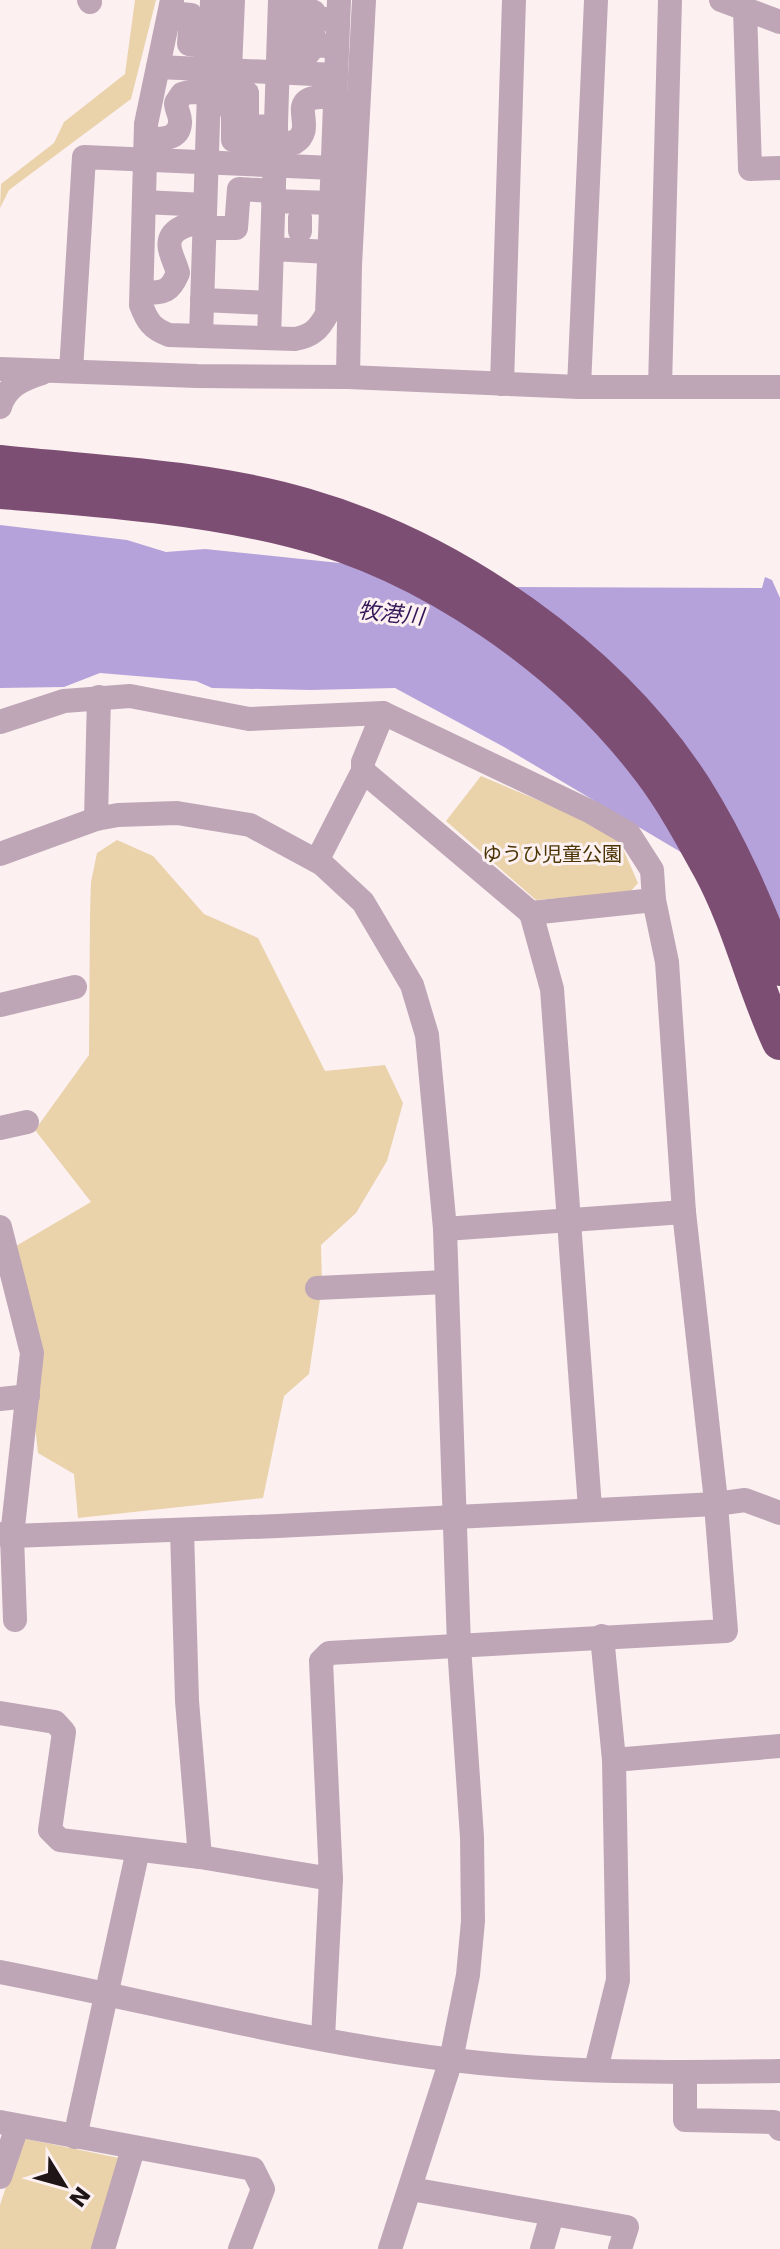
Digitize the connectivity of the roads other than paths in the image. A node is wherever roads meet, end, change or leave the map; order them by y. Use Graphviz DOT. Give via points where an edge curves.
graph roads {
  1 [pos="212,0"];
  2 [pos="233,0"];
  3 [pos="280,0"];
  4 [pos="364,0"];
  5 [pos="514,0"];
  6 [pos="596,0"];
  7 [pos="670,0"];
  8 [pos="721,0"];
  9 [pos="171,6"];
  10 [pos="745,9"];
  11 [pos="780,22"];
  12 [pos="325,27"];
  13 [pos="158,67"];
  14 [pos="278,72"];
  15 [pos="214,77"];
  16 [pos="336,86"];
  17 [pos="275,145"];
  18 [pos="146,149"];
  19 [pos="207,163"];
  20 [pos="333,168"];
  21 [pos="780,168"];
  22 [pos="144,202"];
  23 [pos="273,203"];
  24 [pos="331,211"];
  25 [pos="205,219"];
  26 [pos="272,249"];
  27 [pos="329,252"];
  28 [pos="142,293"];
  29 [pos="202,300"];
  30 [pos="270,303"];
  31 [pos="201,336"];
  32 [pos="269,338"];
  33 [pos="0,369"];
  34 [pos="61,370"];
  35 [pos="348,377"];
  36 [pos="502,384"];
  37 [pos="579,387"];
  38 [pos="660,387"];
  39 [pos="780,387"];
  40 [pos="0,407"];
  41 [pos="0,463"];
  42 [pos="0,491"];
  43 [pos="228,502"];
  44 [pos="99,697"];
  45 [pos="383,713"];
  46 [pos="0,722"];
  47 [pos="363,771"];
  48 [pos="96,819"];
  49 [pos="0,854"];
  50 [pos="320,855"];
  51 [pos="654,900"];
  52 [pos="531,913"];
  53 [pos="775,954"];
  54 [pos="75,987"];
  55 [pos="0,1005"];
  56 [pos="780,1042"];
  57 [pos="27,1122"];
  58 [pos="0,1128"];
  59 [pos="684,1212"];
  60 [pos="569,1218"];
  61 [pos="0,1227"];
  62 [pos="445,1229"];
  63 [pos="446,1282"];
  64 [pos="317,1288"];
  65 [pos="28,1396"];
  66 [pos="0,1399"];
  67 [pos="716,1504"];
  68 [pos="590,1508"];
  69 [pos="780,1513"];
  70 [pos="454,1516"];
  71 [pos="182,1530"];
  72 [pos="6,1535"];
  73 [pos="15,1620"];
  74 [pos="602,1636"];
  75 [pos="459,1646"];
  76 [pos="0,1713"];
  77 [pos="780,1746"];
  78 [pos="614,1760"];
  79 [pos="138,1850"];
  80 [pos="200,1857"];
  81 [pos="331,1879"];
  82 [pos="0,1972"];
  83 [pos="108,1993"];
  84 [pos="323,2038"];
  85 [pos="451,2060"];
  86 [pos="596,2069"];
  87 [pos="780,2071"];
  88 [pos="685,2072"];
  89 [pos="9,2125"];
  90 [pos="780,2129"];
  91 [pos="75,2137"];
  92 [pos="133,2149"];
  93 [pos="0,2177"];
  94 [pos="411,2189"];
  95 [pos="552,2215"];
  96 [pos="103,2249"];
  97 [pos="240,2249"];
  98 [pos="390,2249"];
  99 [pos="542,2249"];
  100 [pos="620,2249"];
  1 -- 15 [label="street"];
  2 -- 15 [label="street" via="243,32"];
  3 -- 14 [label="street"];
  4 -- 35 [label="street"];
  5 -- 36 [label="street"];
  6 -- 37 [label="street"];
  7 -- 38 [label="street"];
  8 -- 10 [label="street"];
  9 -- 13 [label="street"];
  9 -- 15 [label="street" via="191,15 189,44"];
  10 -- 11 [label="street"];
  10 -- 21 [label="street" via="750,169"];
  12 -- 16 [label="street"];
  13 -- 15 [label="street"];
  13 -- 18 [label="street"];
  14 -- 15 [label="street"];
  14 -- 16 [label="street"];
  14 -- 17 [label="street"];
  15 -- 17 [label="street" via="233,108 233,140"];
  15 -- 18 [label="street" via="182,94 176,103 176,134"];
  15 -- 19 [label="street"];
  16 -- 17 [label="street" via="303,105 302,138"];
  16 -- 20 [label="street"];
  17 -- 19 [label="street"];
  17 -- 20 [label="street"];
  17 -- 23 [label="street"];
  18 -- 19 [label="street"];
  18 -- 22 [label="street"];
  18 -- 34 [label="street" via="84,157"];
  19 -- 25 [label="street"];
  20 -- 24 [label="street"];
  22 -- 25 [label="street" via="175,197"];
  22 -- 28 [label="street"];
  23 -- 24 [label="street"];
  23 -- 25 [label="street" via="239,189 236,228"];
  23 -- 26 [label="street"];
  24 -- 27 [label="street"];
  25 -- 28 [label="street" via="179,227 170,240 178,273 172,285 162,292"];
  25 -- 29 [label="street"];
  26 -- 27 [label="street"];
  26 -- 30 [label="street"];
  27 -- 32 [label="street" via="327,314 320,327 309,337"];
  28 -- 31 [label="street" via="146,320 156,330"];
  29 -- 30 [label="street"];
  29 -- 31 [label="street"];
  30 -- 32 [label="street"];
  31 -- 32 [label="street"];
  33 -- 34 [label="street"];
  34 -- 35 [label="street"];
  34 -- 40 [label="street" via="16,384"];
  35 -- 36 [label="street"];
  36 -- 37 [label="street"];
  37 -- 38 [label="street"];
  38 -- 39 [label="street"];
  41 -- 43 [label="highway" via="191,481"];
  42 -- 43 [label="highway" via="152,504"];
  43 -- 53 [label="highway" via="305,506 390,536 473,579 569,650 633,713 692,785 742,874"];
  43 -- 56 [label="highway" via="379,559 433,586 510,635 584,698 650,769 711,870"];
  44 -- 45 [label="street" via="130,696 249,719"];
  44 -- 46 [label="street" via="64,701"];
  44 -- 48 [label="street"];
  45 -- 47 [label="street"];
  45 -- 51 [label="street" via="629,834 652,870"];
  47 -- 50 [label="street"];
  47 -- 52 [label="street"];
  48 -- 49 [label="street"];
  48 -- 62 [label="street" via="177,813 250,825 322,864 363,902 412,985 427,1035"];
  51 -- 52 [label="street"];
  51 -- 59 [label="street" via="667,962"];
  52 -- 60 [label="street" via="552,989"];
  54 -- 55 [label="street"];
  57 -- 58 [label="street"];
  59 -- 60 [label="street"];
  59 -- 67 [label="street"];
  60 -- 62 [label="street"];
  60 -- 68 [label="street"];
  61 -- 65 [label="street" via="32,1353"];
  62 -- 63 [label="street"];
  63 -- 64 [label="street"];
  63 -- 70 [label="street"];
  65 -- 66 [label="street"];
  65 -- 72 [label="street"];
  67 -- 68 [label="street"];
  67 -- 69 [label="street" via="745,1500"];
  67 -- 74 [label="street" via="726,1631"];
  68 -- 70 [label="street"];
  70 -- 71 [label="street"];
  70 -- 75 [label="street"];
  71 -- 72 [label="street"];
  71 -- 80 [label="street" via="187,1701"];
  72 -- 73 [label="street"];
  74 -- 75 [label="street"];
  74 -- 78 [label="street"];
  75 -- 81 [label="street" via="329,1653 321,1661"];
  75 -- 85 [label="street" via="473,1921"];
  76 -- 79 [label="street" via="55,1722 64,1732 50,1830 60,1840"];
  77 -- 78 [label="street"];
  78 -- 86 [label="street" via="618,1980"];
  79 -- 80 [label="street"];
  79 -- 83 [label="street"];
  80 -- 81 [label="street"];
  81 -- 84 [label="street"];
  82 -- 83 [label="street"];
  83 -- 84 [label="street"];
  83 -- 91 [label="street"];
  84 -- 85 [label="street"];
  85 -- 86 [label="street"];
  85 -- 94 [label="street"];
  86 -- 88 [label="street"];
  87 -- 88 [label="street"];
  88 -- 90 [label="street" via="685,2120 774,2122"];
  89 -- 91 [label="street"];
  89 -- 93 [label="street"];
  91 -- 92 [label="street"];
  92 -- 96 [label="street"];
  92 -- 97 [label="street" via="253,2169 263,2189"];
  94 -- 95 [label="street"];
  94 -- 98 [label="street"];
  95 -- 99 [label="street"];
  95 -- 100 [label="street" via="627,2227"];
}
